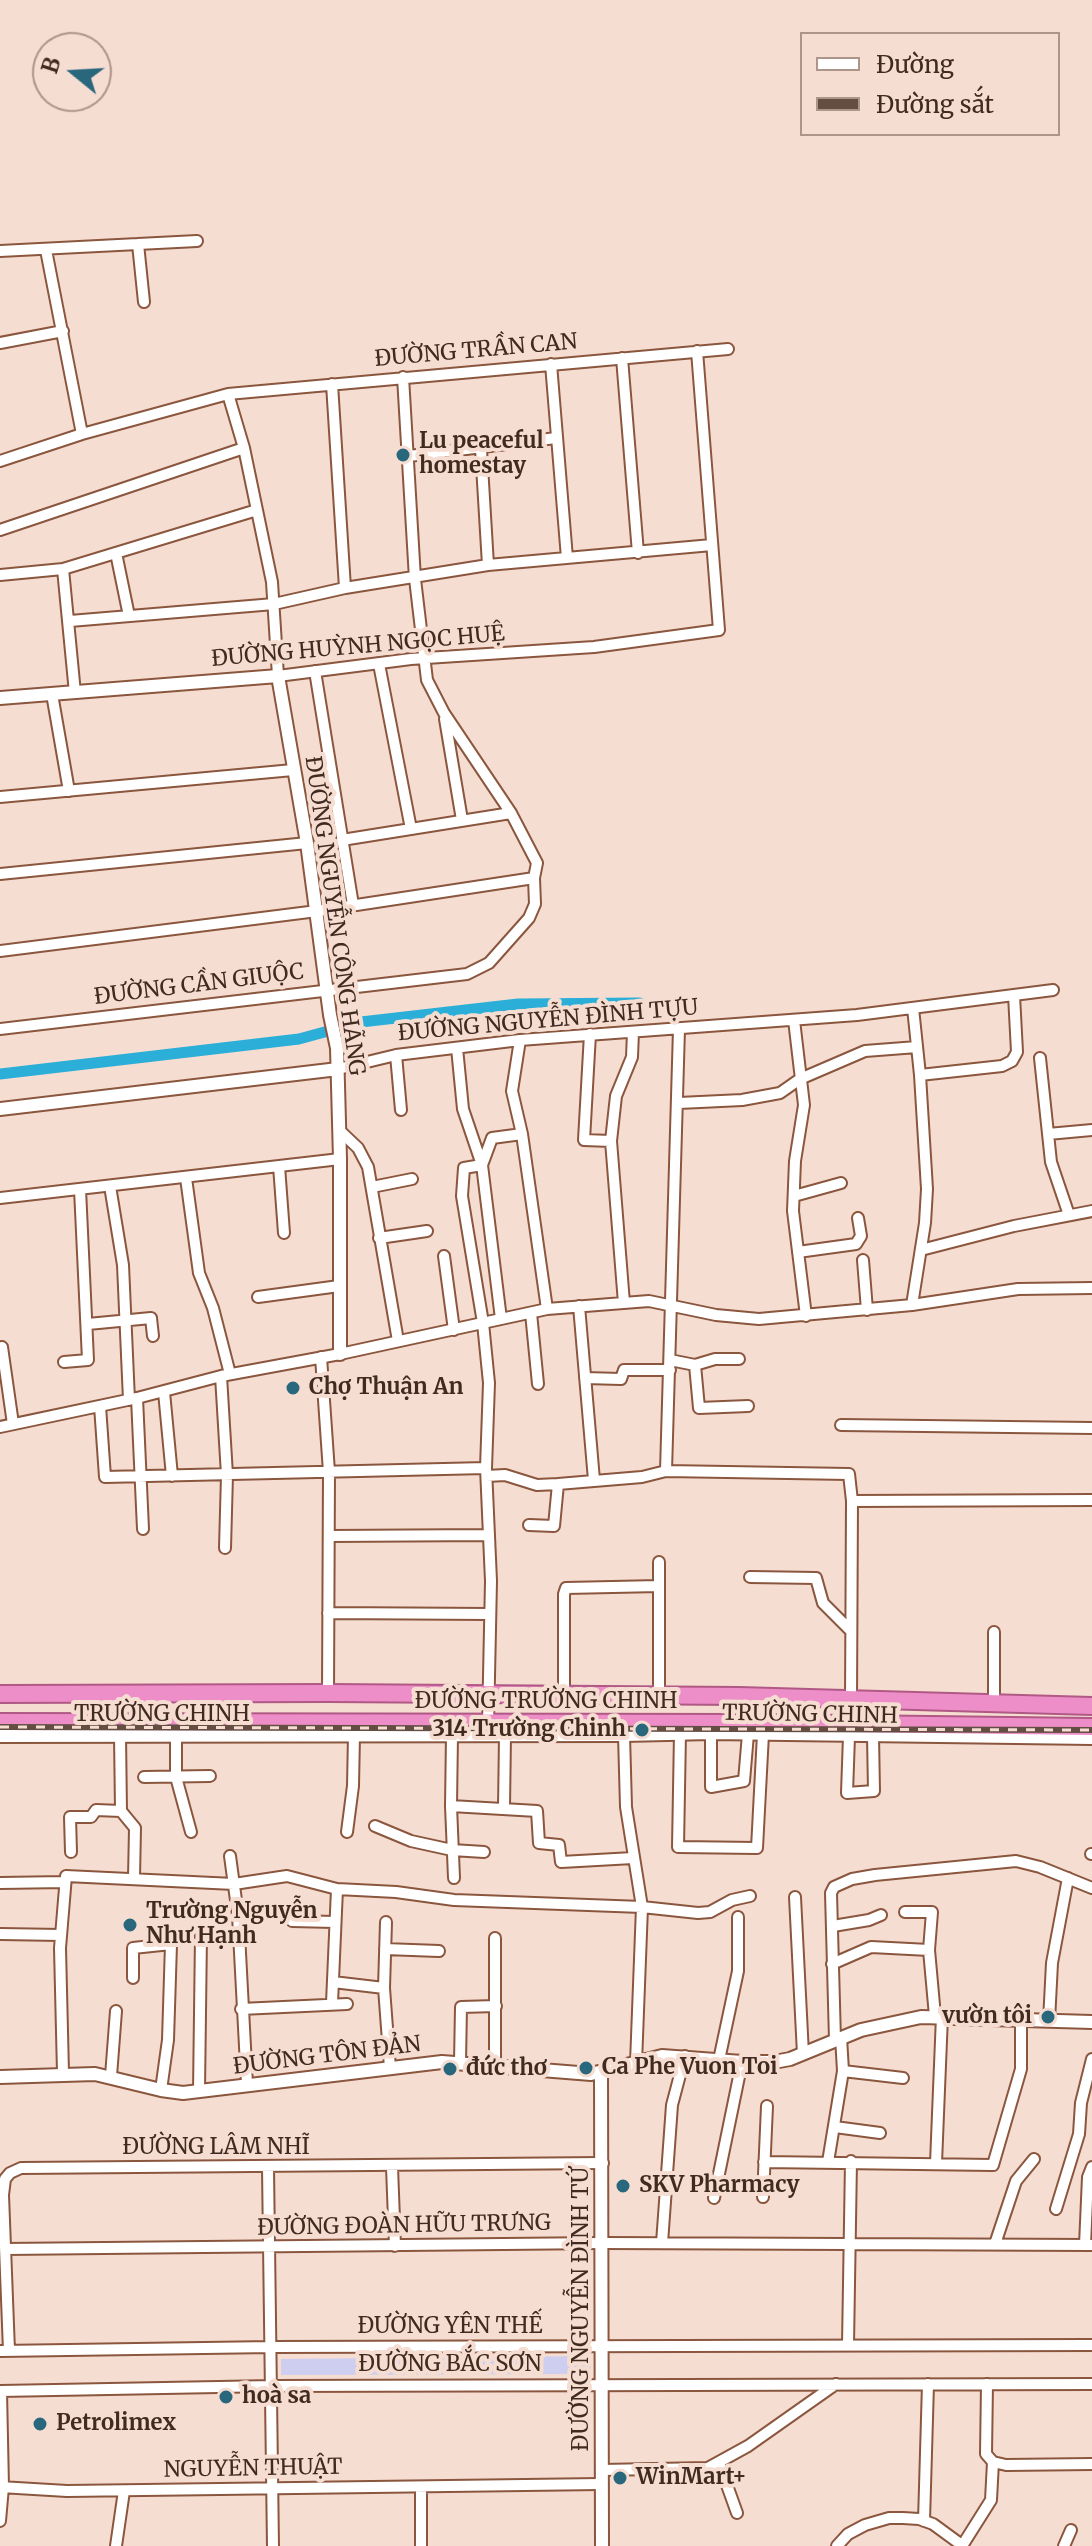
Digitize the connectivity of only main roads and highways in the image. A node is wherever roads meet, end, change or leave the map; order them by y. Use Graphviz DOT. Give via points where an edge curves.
graph roads {
  1 [pos="0,1694"];
  2 [pos="27,1694"];
  3 [pos="755,1697"];
  4 [pos="965,1704"];
  5 [pos="1092,1706"];
  6 [pos="0,1722"];
  7 [pos="28,1723"];
  8 [pos="964,1727"];
  9 [pos="1092,1727"];
  10 [pos="755,1730"];
  1 -- 2 [label="highway, ĐƯỜNG TRƯỜNG CHINH"];
  2 -- 3 [label="highway, ĐƯỜNG TRƯỜNG CHINH"];
  2 -- 7 [label="highway"];
  3 -- 4 [label="highway, ĐƯỜNG TRƯỜNG CHINH"];
  3 -- 10 [label="highway"];
  4 -- 5 [label="highway, ĐƯỜNG TRƯỜNG CHINH"];
  4 -- 8 [label="highway"];
  6 -- 7 [label="highway, ĐƯỜNG TRƯỜNG CHINH"];
  7 -- 10 [label="highway, ĐƯỜNG TRƯỜNG CHINH"];
  8 -- 9 [label="highway, ĐƯỜNG TRƯỜNG CHINH"];
  8 -- 10 [label="highway, ĐƯỜNG TRƯỜNG CHINH"];
}
